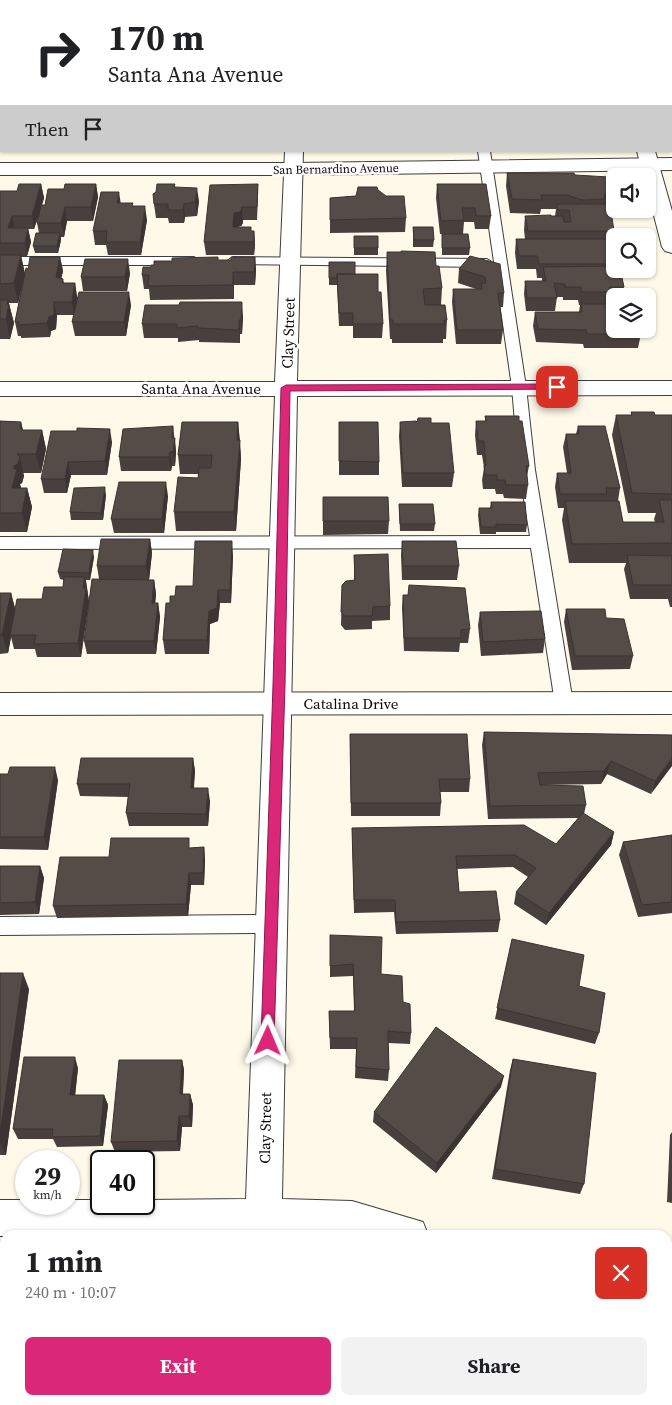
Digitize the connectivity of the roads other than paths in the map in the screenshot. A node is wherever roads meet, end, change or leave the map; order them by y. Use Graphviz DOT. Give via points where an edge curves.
graph roads {
  1 [pos="648,158"];
  2 [pos="485,159"];
  3 [pos="294,160"];
  4 [pos="672,164"];
  5 [pos="0,169"];
  6 [pos="672,247"];
  7 [pos="0,261"];
  8 [pos="290,261"];
  9 [pos="500,263"];
  10 [pos="519,387"];
  11 [pos="286,388"];
  12 [pos="672,388"];
  13 [pos="0,389"];
  14 [pos="283,542"];
  15 [pos="538,542"];
  16 [pos="0,543"];
  17 [pos="672,702"];
  18 [pos="279,703"];
  19 [pos="564,703"];
  20 [pos="0,704"];
  21 [pos="271,924"];
  22 [pos="0,926"];
  23 [pos="0,1218"];
  24 [pos="263,1226"];
  25 [pos="392,1230"];
  1 -- 2 [label="street, San Bernardino Avenue"];
  1 -- 4 [label="street, San Bernardino Avenue"];
  1 -- 6 [label="street"];
  2 -- 3 [label="street, San Bernardino Avenue"];
  2 -- 9 [label="lane"];
  3 -- 5 [label="street, San Bernardino Avenue"];
  3 -- 8 [label="street, Clay Street"];
  7 -- 8 [label="lane"];
  8 -- 9 [label="lane"];
  8 -- 11 [label="street, Clay Street"];
  9 -- 10 [label="lane"];
  10 -- 11 [label="street, Santa Ana Avenue"];
  10 -- 12 [label="street, Santa Ana Avenue"];
  10 -- 15 [label="lane"];
  11 -- 13 [label="street, Santa Ana Avenue"];
  11 -- 14 [label="street, Clay Street"];
  14 -- 15 [label="lane"];
  14 -- 16 [label="lane"];
  14 -- 18 [label="street, Clay Street"];
  15 -- 19 [label="lane"];
  17 -- 19 [label="street, Catalina Drive"];
  18 -- 19 [label="street, Catalina Drive"];
  18 -- 20 [label="street, Catalina Drive"];
  18 -- 21 [label="street, Clay Street"];
  21 -- 22 [label="lane"];
  21 -- 24 [label="street, Clay Street"];
  23 -- 24 [label="street"];
  24 -- 25 [label="street" via="352,1219"];
}
